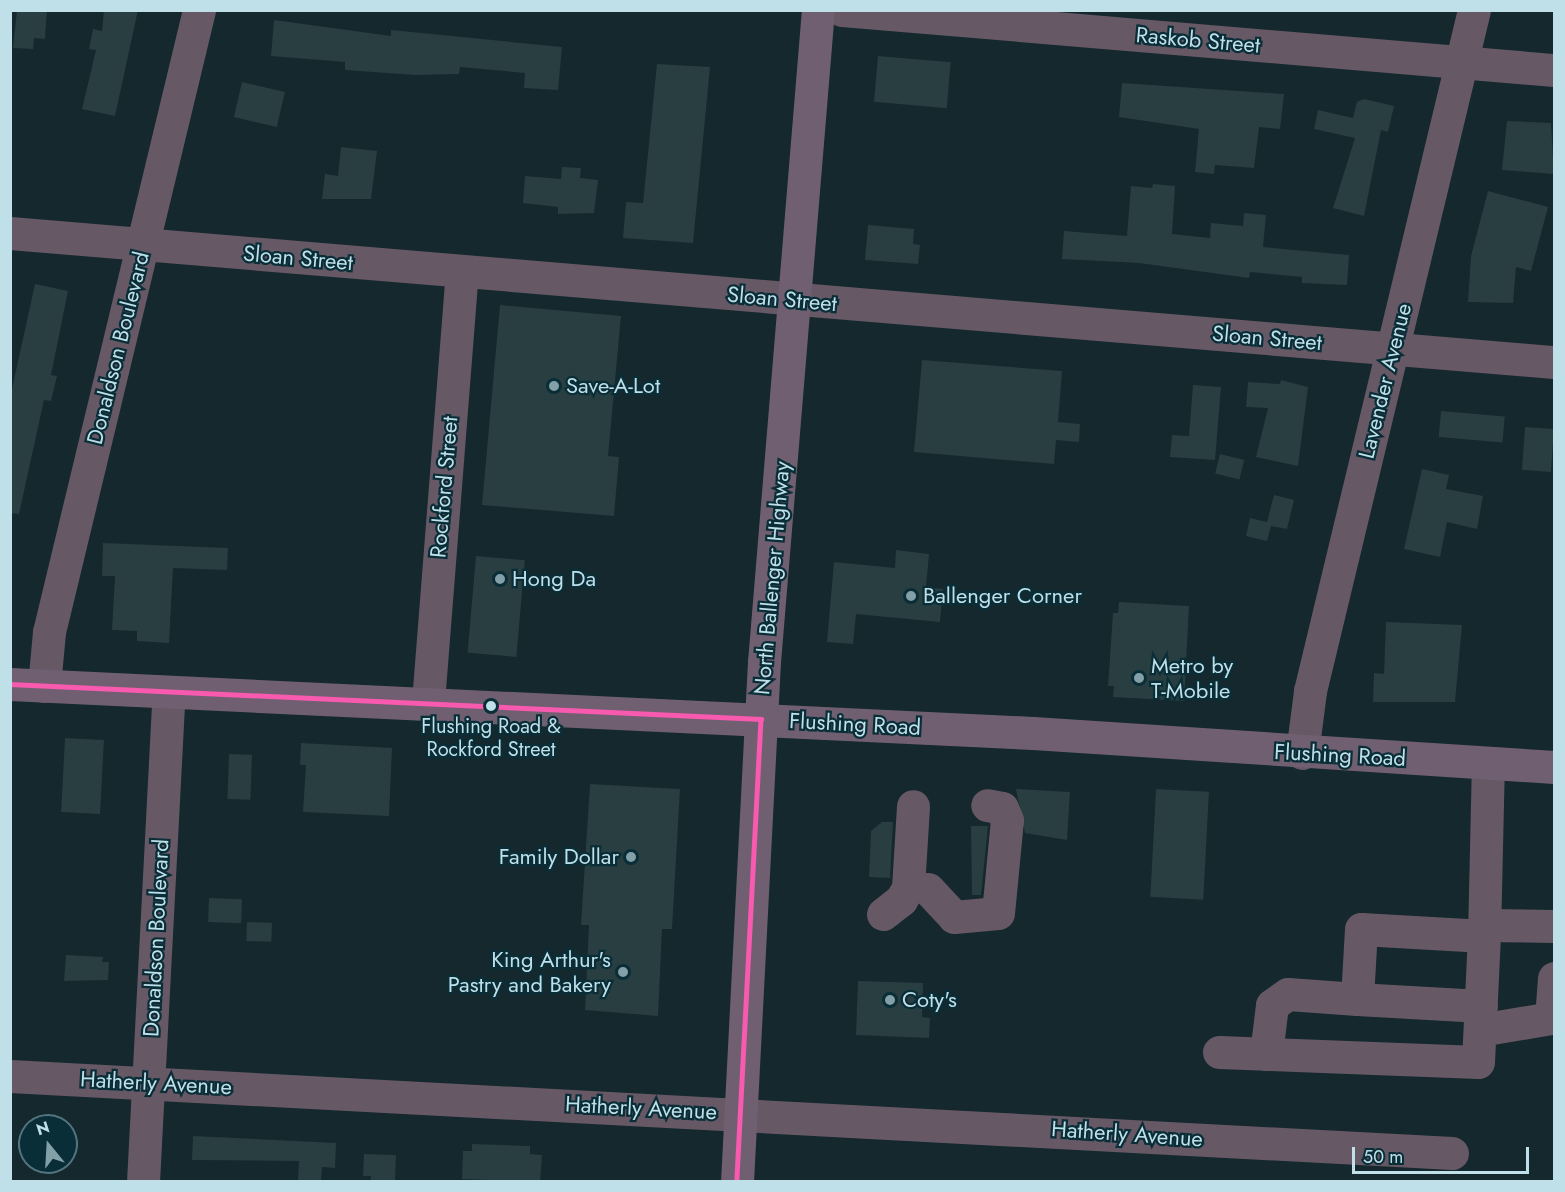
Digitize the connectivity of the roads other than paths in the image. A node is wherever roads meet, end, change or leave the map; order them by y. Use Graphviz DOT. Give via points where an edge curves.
graph roads {
  1 [pos="199,10"];
  2 [pos="818,10"];
  3 [pos="842,10"];
  4 [pos="1474,10"];
  5 [pos="1462,63"];
  6 [pos="1554,70"];
  7 [pos="10,233"];
  8 [pos="143,244"];
  9 [pos="462,272"];
  10 [pos="794,300"];
  11 [pos="1393,348"];
  12 [pos="1554,362"];
  13 [pos="10,684"];
  14 [pos="44,686"];
  15 [pos="169,693"];
  16 [pos="428,702"];
  17 [pos="761,719"];
  18 [pos="1302,753"];
  19 [pos="1488,763"];
  20 [pos="1554,767"];
  21 [pos="987,805"];
  22 [pos="913,806"];
  23 [pos="928,889"];
  24 [pos="883,914"];
  25 [pos="1554,926"];
  26 [pos="1484,931"];
  27 [pos="1554,978"];
  28 [pos="1357,999"];
  29 [pos="1480,1018"];
  30 [pos="1219,1052"];
  31 [pos="1266,1054"];
  32 [pos="10,1076"];
  33 [pos="148,1083"];
  34 [pos="740,1113"];
  35 [pos="1452,1153"];
  36 [pos="143,1182"];
  37 [pos="737,1182"];
  1 -- 8 [label="street, Donaldson Boulevard"];
  2 -- 10 [label="main road, North Ballenger Highway"];
  3 -- 5 [label="street, Raskob Street"];
  4 -- 5 [label="street, Lavender Avenue"];
  5 -- 6 [label="street, Raskob Street"];
  5 -- 11 [label="street, Lavender Avenue"];
  7 -- 8 [label="street, Sloan Street"];
  8 -- 9 [label="street, Sloan Street"];
  8 -- 14 [label="street, Donaldson Boulevard" via="49,632"];
  9 -- 10 [label="street, Sloan Street"];
  9 -- 16 [label="street, Rockford Street"];
  10 -- 11 [label="street, Sloan Street"];
  10 -- 17 [label="main road, North Ballenger Highway"];
  11 -- 12 [label="street, Sloan Street"];
  11 -- 18 [label="street, Lavender Avenue" via="1310,691"];
  13 -- 14 [label="main road, Flushing Road"];
  14 -- 15 [label="main road, Flushing Road"];
  15 -- 16 [label="main road, Flushing Road"];
  15 -- 33 [label="street, Donaldson Boulevard"];
  16 -- 17 [label="main road, Flushing Road"];
  17 -- 18 [label="main road, Flushing Road" via="1033,733"];
  17 -- 34 [label="main road, North Ballenger Highway"];
  18 -- 19 [label="main road, Flushing Road"];
  19 -- 20 [label="main road, Flushing Road"];
  19 -- 26 [label="street"];
  21 -- 23 [label="street" via="1000,806 1007,820 999,910 988,917 954,917"];
  22 -- 24 [label="street" via="908,888 901,900"];
  25 -- 26 [label="street"];
  26 -- 28 [label="street" via="1361,929"];
  26 -- 29 [label="street"];
  27 -- 29 [label="street" via="1551,1018"];
  28 -- 29 [label="street"];
  28 -- 31 [label="street" via="1288,994 1272,1005"];
  29 -- 31 [label="street" via="1478,1062"];
  30 -- 31 [label="street"];
  32 -- 33 [label="street, Hatherly Avenue"];
  33 -- 34 [label="street, Hatherly Avenue"];
  33 -- 36 [label="street, Donaldson Boulevard"];
  34 -- 35 [label="street, Hatherly Avenue"];
  34 -- 37 [label="main road, North Ballenger Highway"];
}
